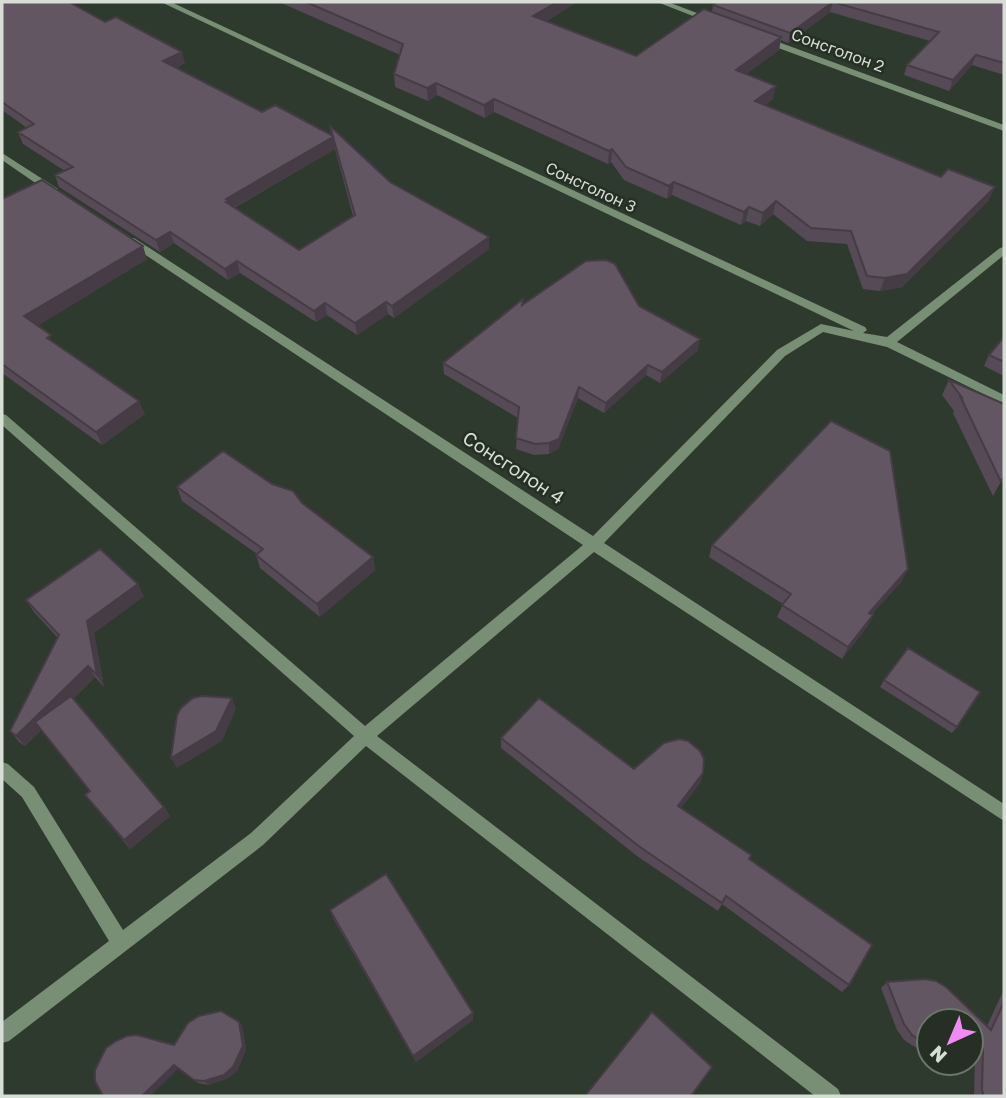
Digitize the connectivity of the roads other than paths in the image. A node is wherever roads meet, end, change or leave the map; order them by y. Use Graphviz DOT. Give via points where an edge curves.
graph roads {
  1 [pos="165,2"];
  2 [pos="661,2"];
  3 [pos="724,25"];
  4 [pos="750,34"];
  5 [pos="1004,128"];
  6 [pos="2,156"];
  7 [pos="70,201"];
  8 [pos="117,232"];
  9 [pos="1004,250"];
  10 [pos="888,343"];
  11 [pos="1004,400"];
  12 [pos="2,418"];
  13 [pos="595,543"];
  14 [pos="365,736"];
  15 [pos="2,769"];
  16 [pos="1004,813"];
  17 [pos="121,943"];
  18 [pos="2,1034"];
  19 [pos="831,1096"];
  1 -- 10 [label="street, Сонсголон 3"];
  2 -- 3 [label="street"];
  4 -- 5 [label="street, Сонсголон 2"];
  6 -- 7 [label="street"];
  8 -- 13 [label="street, Сонсголон 4"];
  9 -- 10 [label="street"];
  10 -- 11 [label="street, Сонсголон 3"];
  10 -- 13 [label="street" via="821,327 781,353"];
  12 -- 14 [label="street"];
  13 -- 14 [label="street"];
  13 -- 16 [label="street, Сонсголон 4"];
  14 -- 17 [label="street" via="257,839"];
  14 -- 19 [label="street"];
  15 -- 17 [label="street" via="28,792"];
  17 -- 18 [label="street"];
}
